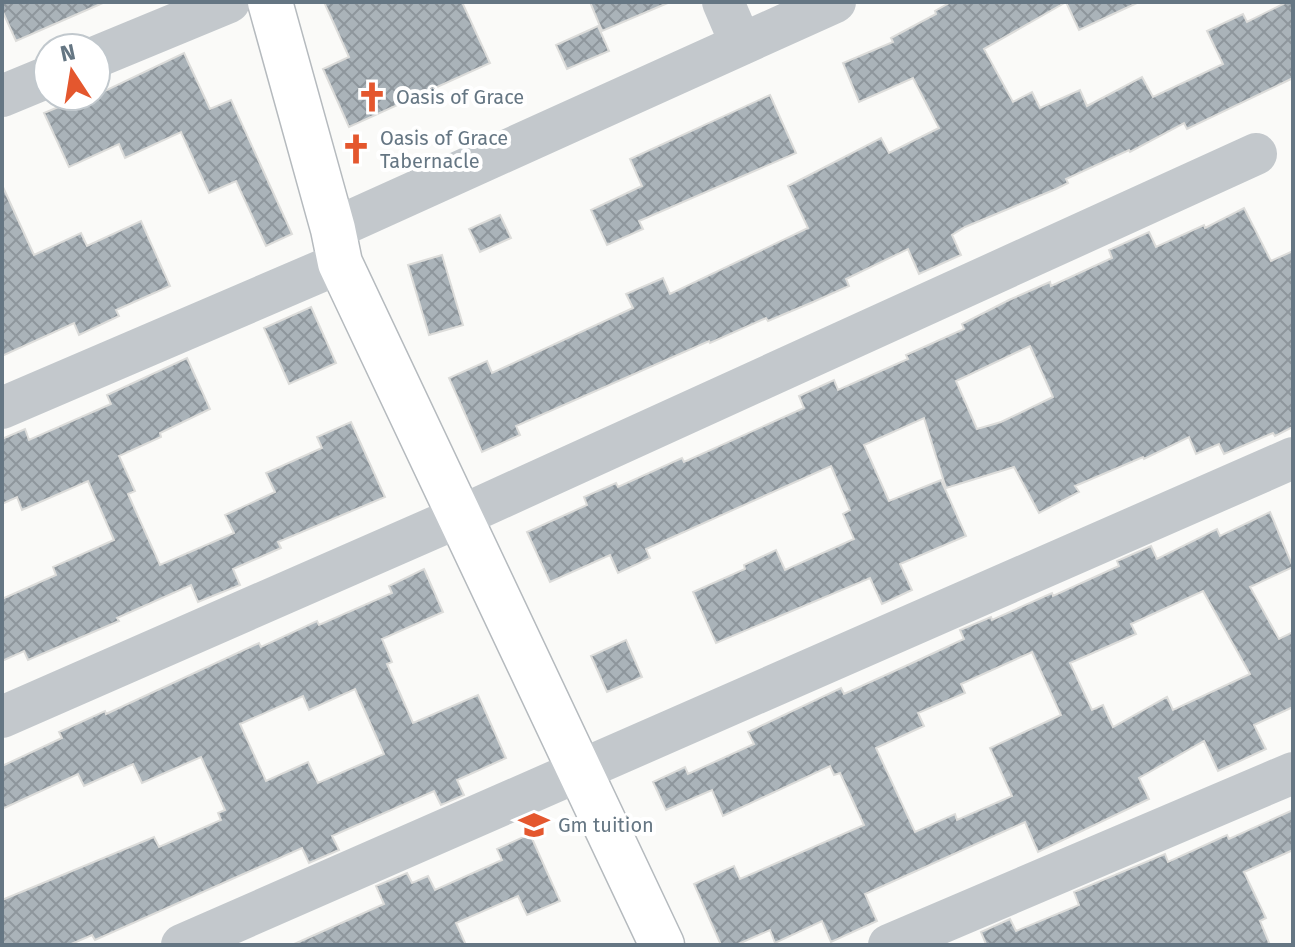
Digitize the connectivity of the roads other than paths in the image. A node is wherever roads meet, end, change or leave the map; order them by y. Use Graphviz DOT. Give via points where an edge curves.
graph roads {
  1 [pos="229,2"];
  2 [pos="270,2"];
  3 [pos="723,2"];
  4 [pos="835,2"];
  5 [pos="741,44"];
  6 [pos="112,50"];
  7 [pos="32,84"];
  8 [pos="2,96"];
  9 [pos="1256,154"];
  10 [pos="336,246"];
  11 [pos="2,408"];
  12 [pos="1293,458"];
  13 [pos="461,516"];
  14 [pos="2,717"];
  15 [pos="578,771"];
  16 [pos="1293,773"];
  17 [pos="182,945"];
  18 [pos="662,945"];
  19 [pos="889,945"];
  1 -- 6 [label="street"];
  2 -- 10 [label="main road"];
  3 -- 5 [label="street"];
  4 -- 5 [label="street"];
  5 -- 10 [label="street"];
  7 -- 8 [label="street"];
  9 -- 13 [label="street"];
  10 -- 11 [label="street"];
  10 -- 13 [label="main road"];
  12 -- 15 [label="street"];
  13 -- 14 [label="street"];
  13 -- 15 [label="main road"];
  15 -- 17 [label="street"];
  15 -- 18 [label="main road"];
  16 -- 19 [label="street"];
}
